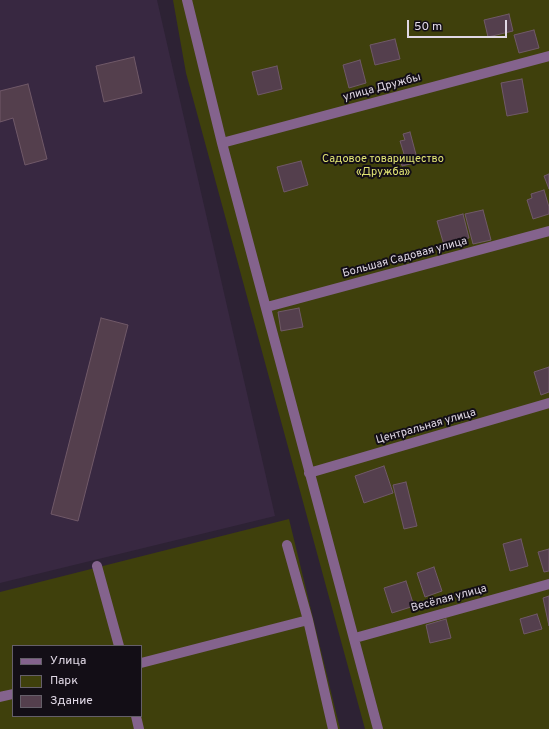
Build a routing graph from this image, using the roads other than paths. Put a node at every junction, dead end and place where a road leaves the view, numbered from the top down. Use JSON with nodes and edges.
{"nodes":[{"id":1,"x":187,"y":0,"type":"edge"},
{"id":2,"x":549,"y":56,"type":"edge"},
{"id":3,"x":222,"y":143,"type":"junction"},
{"id":4,"x":549,"y":231,"type":"edge"},
{"id":5,"x":267,"y":307,"type":"junction"},
{"id":6,"x":549,"y":403,"type":"edge"},
{"id":7,"x":309,"y":474,"type":"junction"},
{"id":8,"x":287,"y":545,"type":"dead end"},
{"id":9,"x":97,"y":566,"type":"dead end"},
{"id":10,"x":549,"y":584,"type":"edge"},
{"id":11,"x":308,"y":620,"type":"junction"},
{"id":12,"x":355,"y":638,"type":"junction"},
{"id":13,"x":119,"y":645,"type":"edge"},
{"id":14,"x":142,"y":663,"type":"edge"},
{"id":15,"x":12,"y":694,"type":"edge"},
{"id":16,"x":0,"y":697,"type":"edge"},
{"id":17,"x":136,"y":717,"type":"edge"},
{"id":18,"x":139,"y":729,"type":"edge"},
{"id":19,"x":333,"y":729,"type":"edge"},
{"id":20,"x":378,"y":729,"type":"edge"}],
"edges":[{"from":1,"to":3,"type":"street"},
{"from":2,"to":3,"type":"street","name":"улица Дружбы"},
{"from":3,"to":5,"type":"street"},
{"from":4,"to":5,"type":"street","name":"Большая Садовая улица"},
{"from":5,"to":7,"type":"street"},
{"from":6,"to":7,"type":"street","name":"Центральная улица"},
{"from":7,"to":12,"type":"street"},
{"from":8,"to":11,"type":"street"},
{"from":9,"to":13,"type":"street"},
{"from":10,"to":12,"type":"street","name":"Весёлая улица"},
{"from":11,"to":14,"type":"street"},
{"from":11,"to":19,"type":"street"},
{"from":12,"to":20,"type":"street"},
{"from":15,"to":16,"type":"street"},
{"from":17,"to":18,"type":"street"}]}
